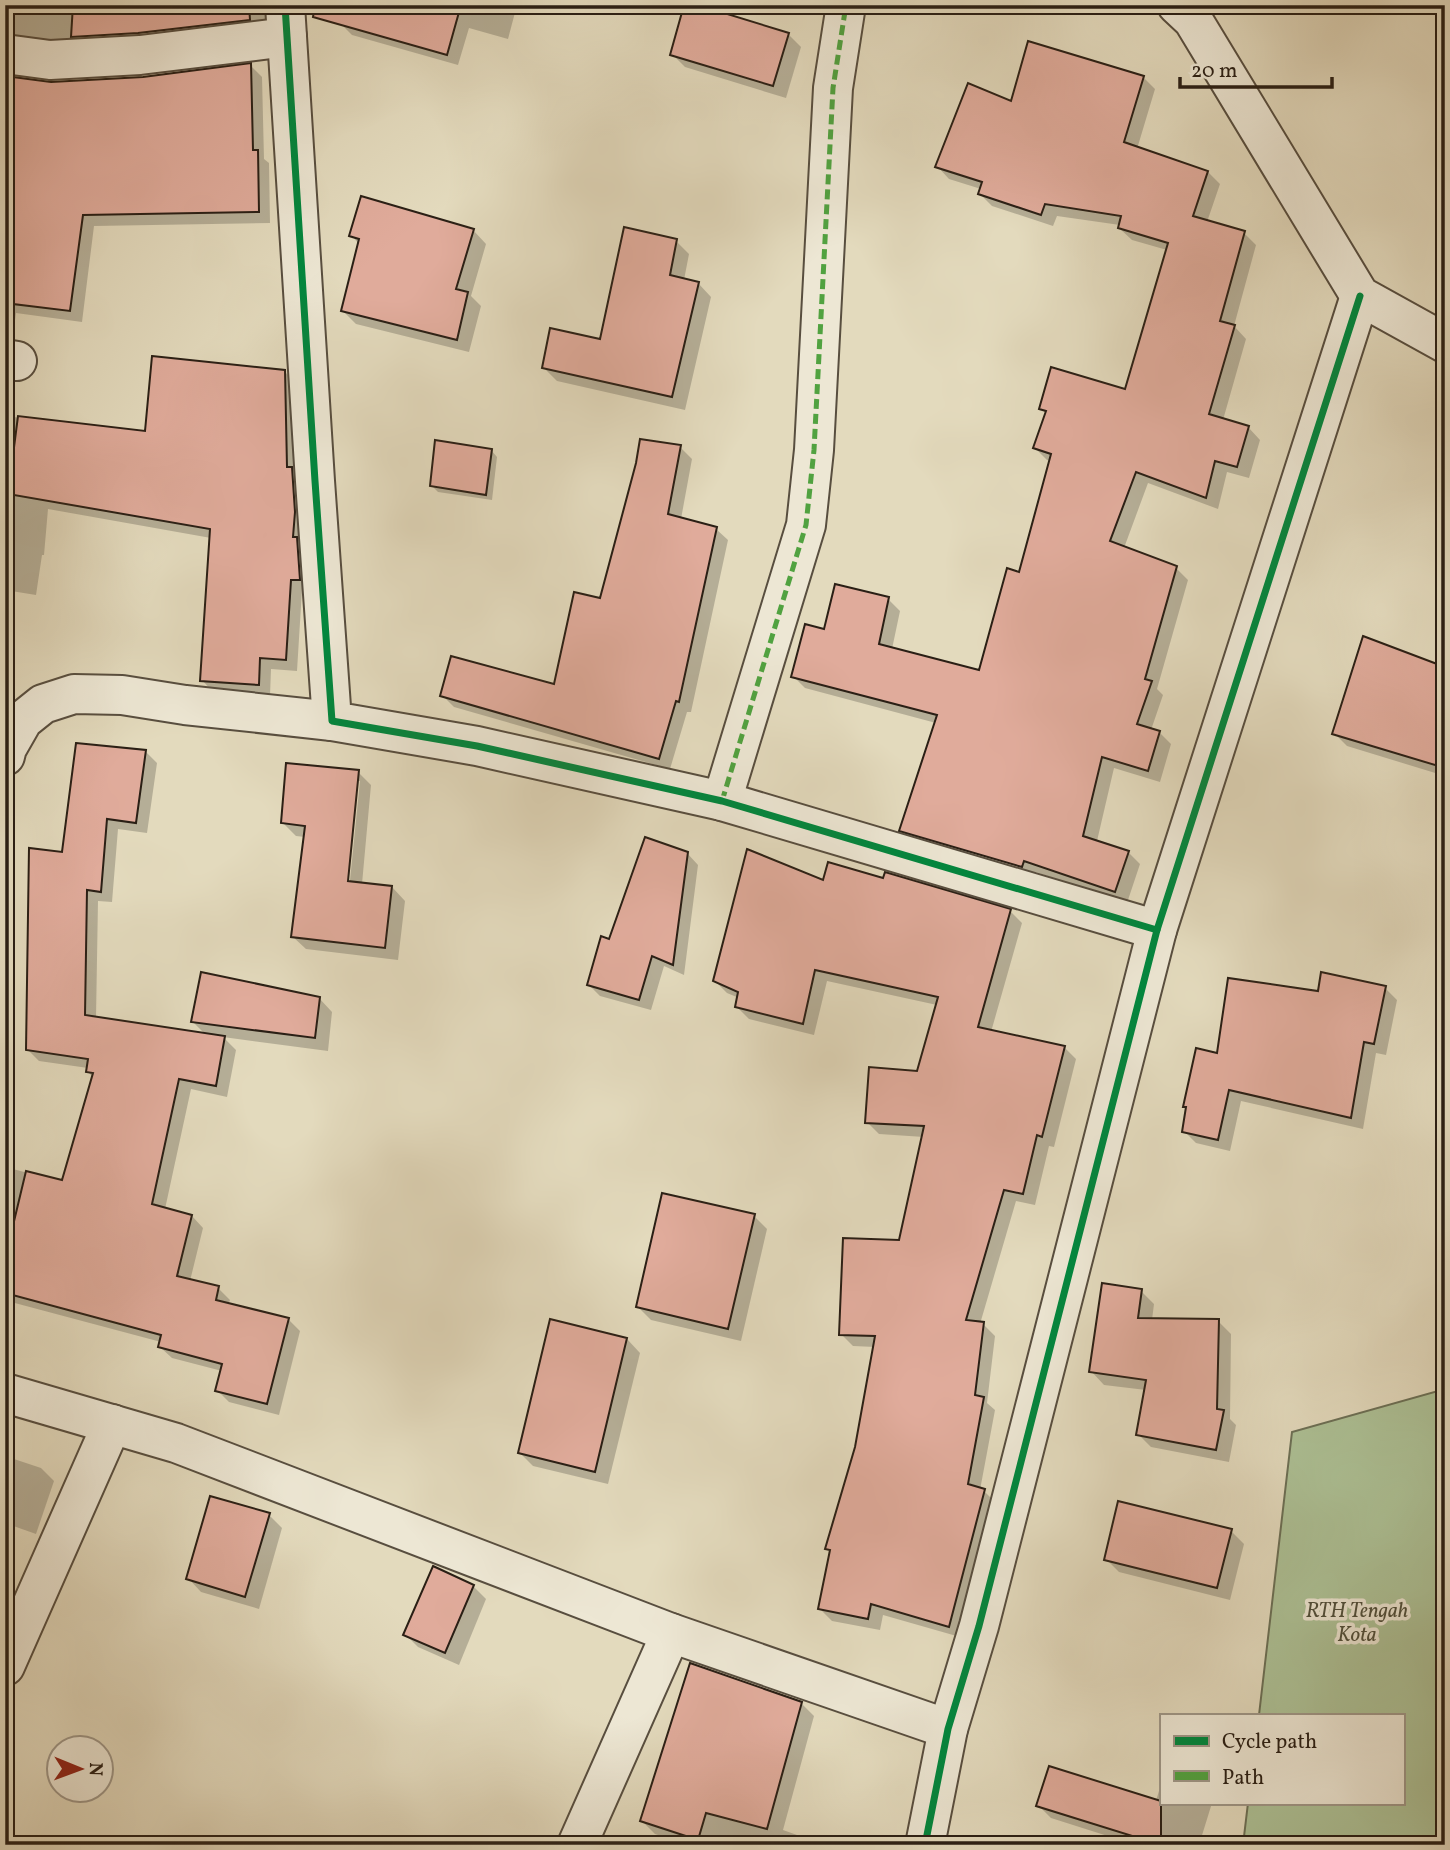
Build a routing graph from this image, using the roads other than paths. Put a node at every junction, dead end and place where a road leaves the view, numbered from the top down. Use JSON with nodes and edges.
{"nodes":[{"id":1,"x":846,"y":5,"type":"edge"},
{"id":2,"x":1177,"y":5,"type":"edge"},
{"id":3,"x":286,"y":21,"type":"edge"},
{"id":4,"x":5,"y":54,"type":"edge"},
{"id":5,"x":1360,"y":296,"type":"junction"},
{"id":6,"x":1445,"y":343,"type":"edge"},
{"id":7,"x":332,"y":720,"type":"junction"},
{"id":8,"x":5,"y":756,"type":"edge"},
{"id":9,"x":722,"y":801,"type":"junction"},
{"id":10,"x":1157,"y":930,"type":"junction"},
{"id":11,"x":5,"y":1393,"type":"edge"},
{"id":12,"x":112,"y":1424,"type":"junction"},
{"id":13,"x":671,"y":1633,"type":"junction"},
{"id":14,"x":5,"y":1666,"type":"edge"},
{"id":15,"x":948,"y":1729,"type":"junction"},
{"id":16,"x":578,"y":1845,"type":"edge"},
{"id":17,"x":925,"y":1845,"type":"edge"}],
"edges":[{"from":1,"to":9,"type":"street"},
{"from":2,"to":5,"type":"street"},
{"from":3,"to":4,"type":"street"},
{"from":3,"to":7,"type":"street"},
{"from":5,"to":6,"type":"street"},
{"from":5,"to":10,"type":"street"},
{"from":7,"to":8,"type":"street"},
{"from":7,"to":9,"type":"street"},
{"from":9,"to":10,"type":"street"},
{"from":10,"to":15,"type":"street"},
{"from":11,"to":12,"type":"street"},
{"from":12,"to":13,"type":"street"},
{"from":12,"to":14,"type":"street"},
{"from":13,"to":15,"type":"street"},
{"from":13,"to":16,"type":"street"},
{"from":15,"to":17,"type":"street"}]}
